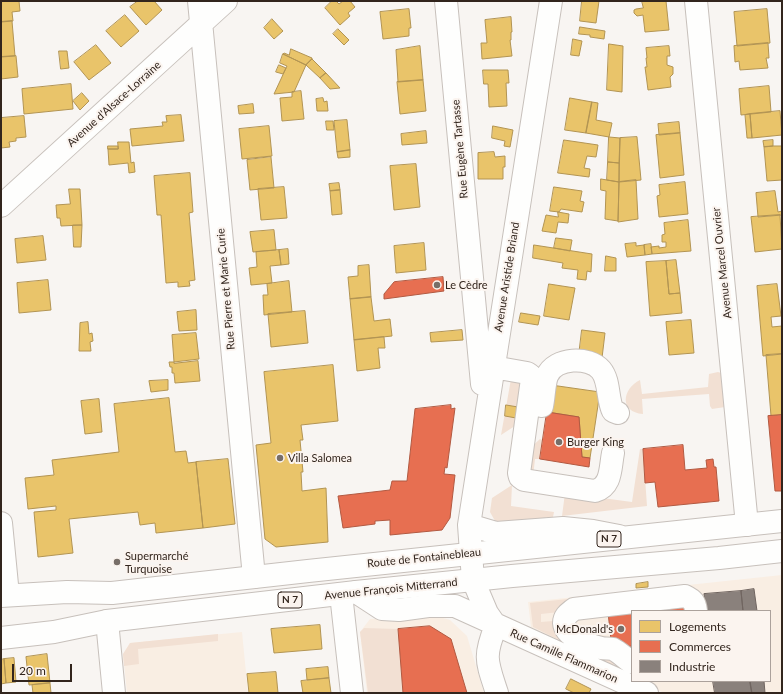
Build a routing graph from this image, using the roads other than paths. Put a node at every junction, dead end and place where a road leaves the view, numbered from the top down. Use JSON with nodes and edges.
{"nodes":[{"id":1,"x":199,"y":1,"type":"edge"},
{"id":2,"x":226,"y":1,"type":"edge"},
{"id":3,"x":446,"y":1,"type":"edge"},
{"id":4,"x":551,"y":1,"type":"edge"},
{"id":5,"x":696,"y":1,"type":"edge"},
{"id":6,"x":201,"y":24,"type":"junction"},
{"id":7,"x":1,"y":206,"type":"edge"},
{"id":8,"x":474,"y":296,"type":"junction"},
{"id":9,"x":503,"y":303,"type":"junction"},
{"id":10,"x":493,"y":367,"type":"junction"},
{"id":11,"x":618,"y":413,"type":"dead end"},
{"id":12,"x":486,"y":418,"type":"junction"},
{"id":13,"x":526,"y":425,"type":"junction"},
{"id":14,"x":613,"y":453,"type":"dead end"},
{"id":15,"x":782,"y":521,"type":"edge"},
{"id":16,"x":1,"y":523,"type":"edge"},
{"id":17,"x":469,"y":525,"type":"junction"},
{"id":18,"x":747,"y":525,"type":"junction"},
{"id":19,"x":496,"y":533,"type":"junction"},
{"id":20,"x":624,"y":537,"type":"junction"},
{"id":21,"x":782,"y":551,"type":"edge"},
{"id":22,"x":471,"y":553,"type":"junction"},
{"id":23,"x":254,"y":577,"type":"junction"},
{"id":24,"x":472,"y":580,"type":"junction"},
{"id":25,"x":348,"y":593,"type":"junction"},
{"id":26,"x":4,"y":596,"type":"edge"},
{"id":27,"x":455,"y":606,"type":"junction"},
{"id":28,"x":696,"y":610,"type":"edge"},
{"id":29,"x":108,"y":620,"type":"junction"},
{"id":30,"x":491,"y":620,"type":"junction"},
{"id":31,"x":1,"y":638,"type":"edge"},
{"id":32,"x":631,"y":662,"type":"dead end"},
{"id":33,"x":114,"y":693,"type":"edge"},
{"id":34,"x":352,"y":693,"type":"edge"},
{"id":35,"x":497,"y":693,"type":"edge"},
{"id":36,"x":647,"y":693,"type":"edge"}],
"edges":[{"from":1,"to":6,"type":"street","name":"Rue Pierre et Marie Curie"},
{"from":2,"to":6,"type":"street","name":"Avenue d'Alsace-Lorraine"},
{"from":3,"to":8,"type":"street","name":"Rue Eugène Tartasse"},
{"from":4,"to":9,"type":"street","name":"Avenue Aristide Briand"},
{"from":5,"to":18,"type":"street","name":"Avenue Marcel Ouvrier"},
{"from":6,"to":7,"type":"street","name":"Avenue d'Alsace-Lorraine"},
{"from":6,"to":23,"type":"street","name":"Rue Pierre et Marie Curie"},
{"from":8,"to":9,"type":"street"},
{"from":8,"to":12,"type":"street","name":"Rue Eugène Tartasse"},
{"from":9,"to":10,"type":"street","name":"Avenue Aristide Briand"},
{"from":10,"to":12,"type":"street","name":"Avenue Aristide Briand"},
{"from":10,"to":13,"type":"street"},
{"from":11,"to":13,"type":"street"},
{"from":12,"to":17,"type":"street","name":"Avenue Aristide Briand"},
{"from":13,"to":14,"type":"street"},
{"from":15,"to":18,"type":"street","name":"Route de Fontainebleau","number":"N 7"},
{"from":16,"to":26,"type":"street"},
{"from":17,"to":19,"type":"street"},
{"from":17,"to":22,"type":"street","name":"Avenue Aristide Briand"},
{"from":18,"to":20,"type":"street","name":"Route de Fontainebleau","number":"N 7"},
{"from":19,"to":20,"type":"street"},
{"from":19,"to":22,"type":"street"},
{"from":20,"to":22,"type":"street","name":"Route de Fontainebleau","number":"N 7"},
{"from":21,"to":24,"type":"street","name":"Avenue François Mitterrand","number":"N 7"},
{"from":22,"to":23,"type":"street","name":"Route de Fontainebleau","number":"N 7"},
{"from":22,"to":24,"type":"street","name":"Avenue Aristide Briand"},
{"from":23,"to":26,"type":"street","name":"Route de Fontainebleau","number":"N 7"},
{"from":24,"to":25,"type":"street","name":"Avenue François Mitterrand","number":"N 7"},
{"from":24,"to":27,"type":"street"},
{"from":24,"to":30,"type":"street"},
{"from":25,"to":27,"type":"street"},
{"from":25,"to":29,"type":"street","name":"Avenue François Mitterrand","number":"N 7"},
{"from":25,"to":34,"type":"street"},
{"from":27,"to":30,"type":"street","name":"Rue Camille Flammarion"},
{"from":28,"to":32,"type":"street"},
{"from":29,"to":31,"type":"street","name":"Avenue François Mitterrand","number":"N 7"},
{"from":29,"to":33,"type":"street"},
{"from":30,"to":35,"type":"street"},
{"from":30,"to":36,"type":"street","name":"Rue Camille Flammarion"}]}
